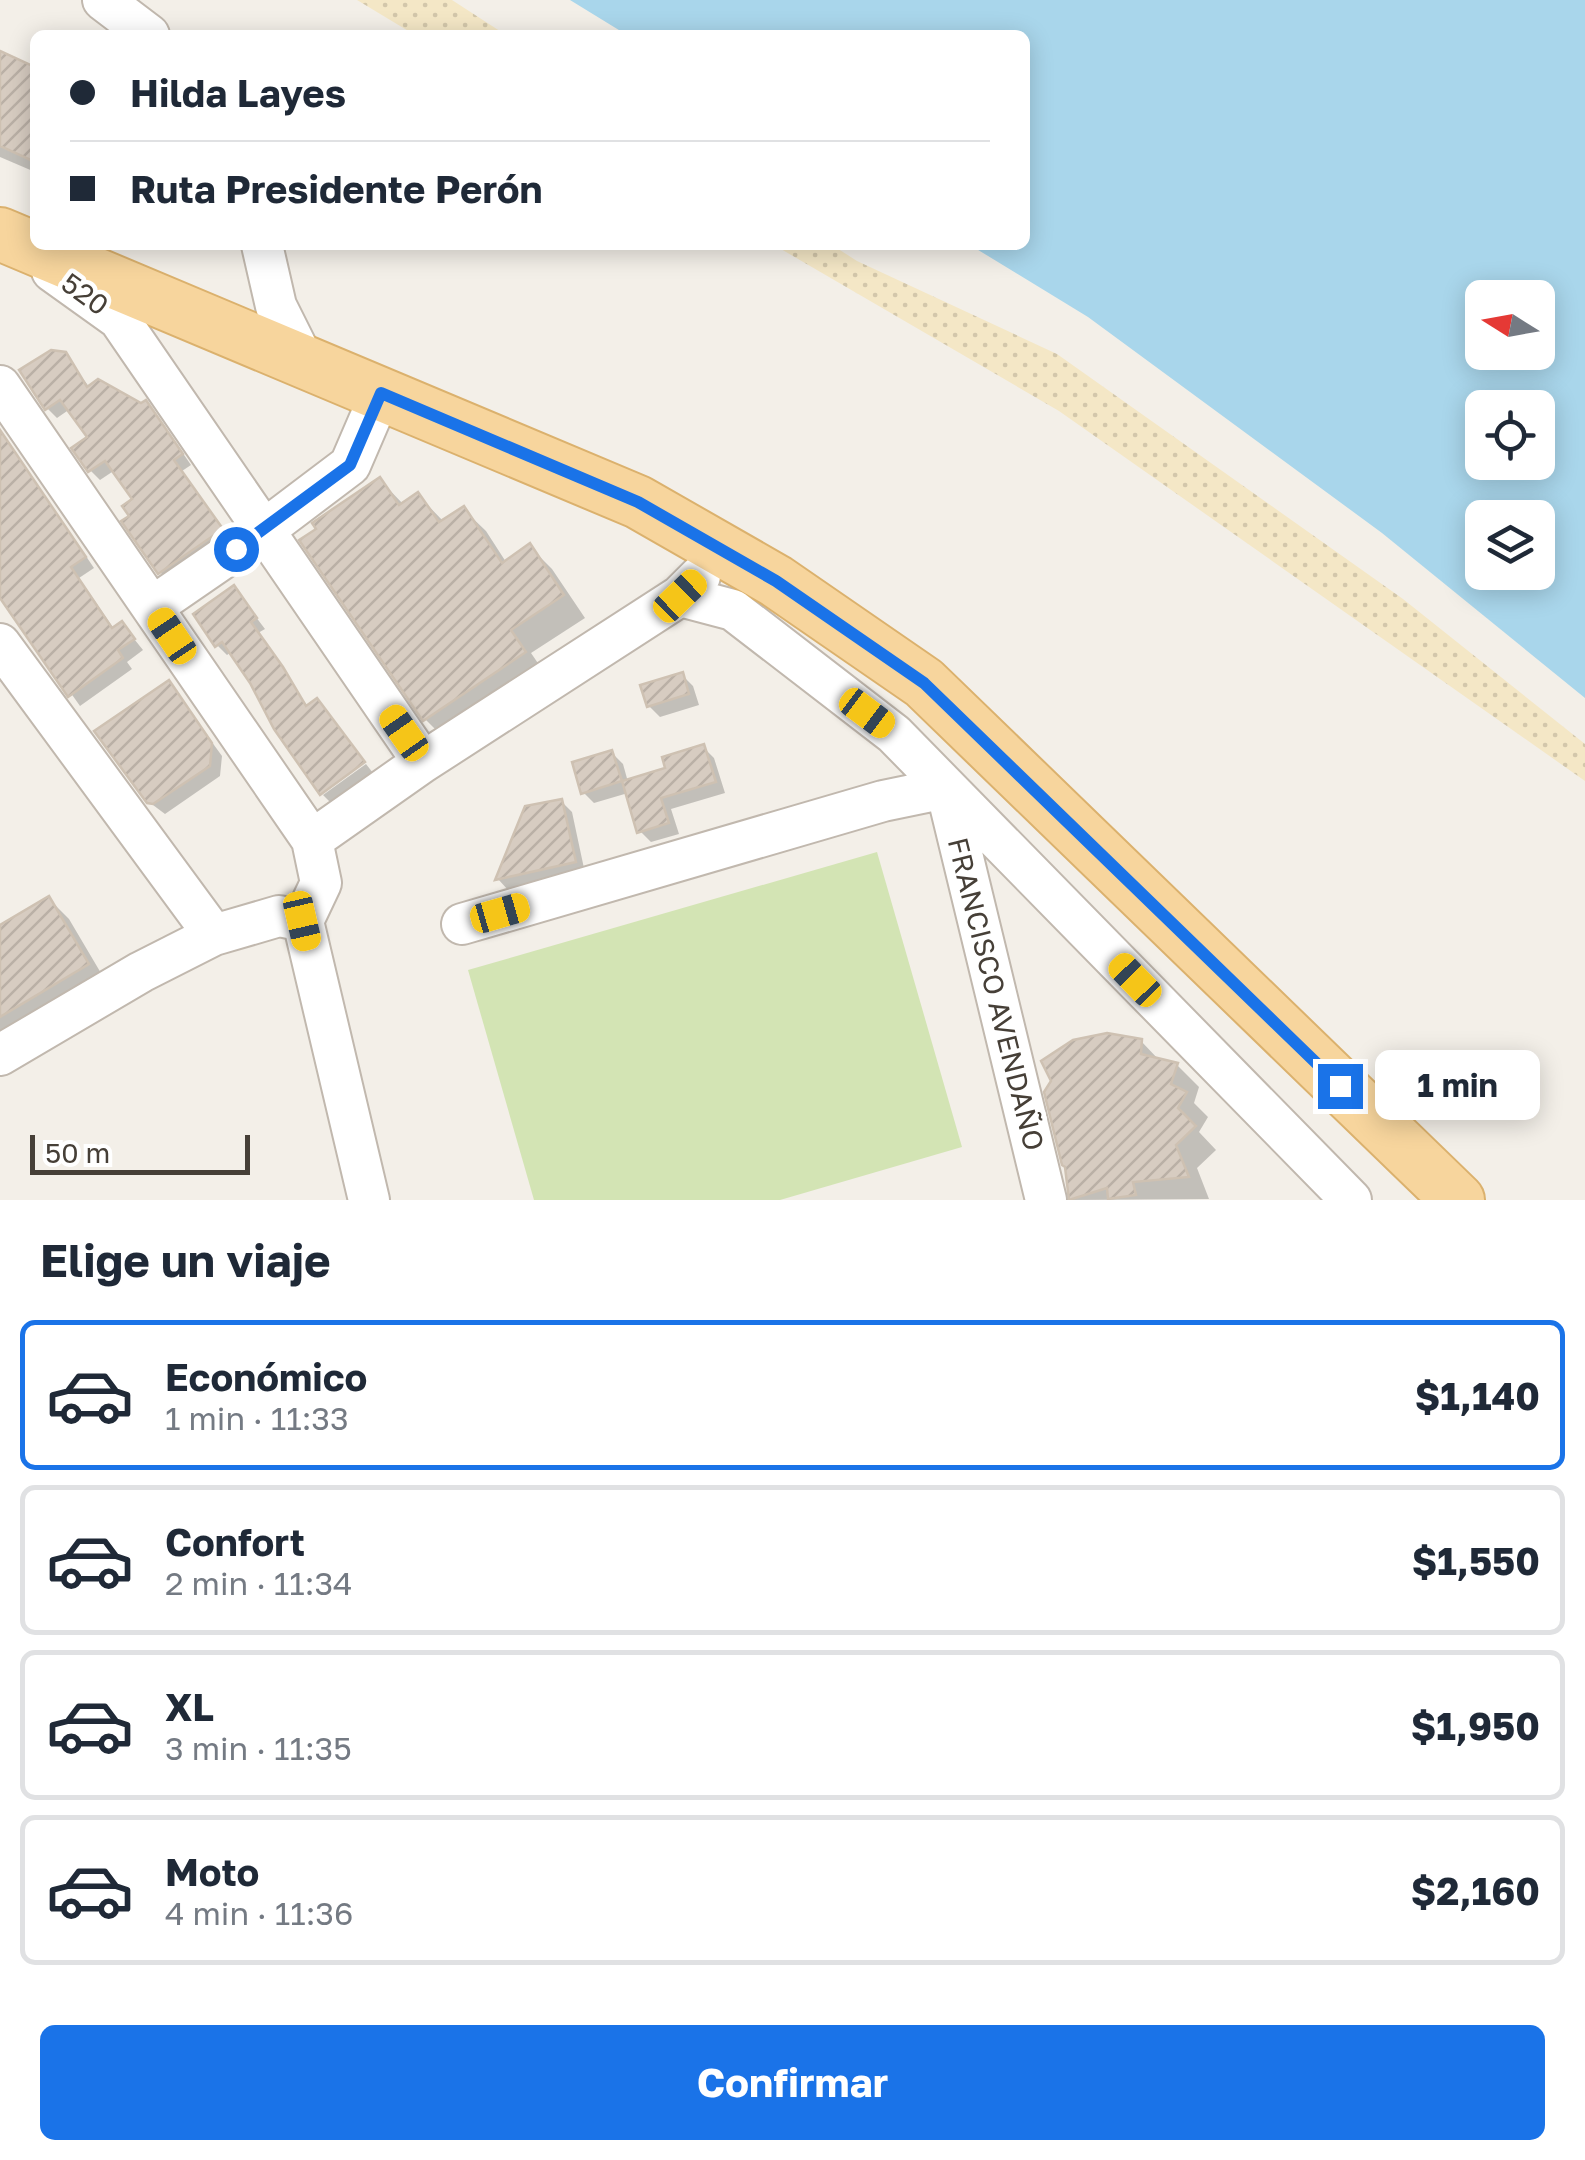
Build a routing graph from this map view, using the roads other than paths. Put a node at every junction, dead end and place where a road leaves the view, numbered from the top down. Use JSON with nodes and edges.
{"nodes":[{"id":1,"x":102,"y":0,"type":"edge"},
{"id":2,"x":142,"y":30,"type":"edge"},
{"id":3,"x":1,"y":235,"type":"edge"},
{"id":4,"x":30,"y":247,"type":"edge"},
{"id":5,"x":37,"y":250,"type":"edge"},
{"id":6,"x":263,"y":250,"type":"edge"},
{"id":7,"x":303,"y":360,"type":"junction"},
{"id":8,"x":0,"y":386,"type":"edge"},
{"id":9,"x":381,"y":393,"type":"junction"},
{"id":10,"x":264,"y":530,"type":"junction"},
{"id":11,"x":725,"y":552,"type":"junction"},
{"id":12,"x":680,"y":596,"type":"junction"},
{"id":13,"x":152,"y":607,"type":"junction"},
{"id":14,"x":0,"y":644,"type":"edge"},
{"id":15,"x":423,"y":762,"type":"junction"},
{"id":16,"x":946,"y":788,"type":"junction"},
{"id":17,"x":312,"y":840,"type":"junction"},
{"id":18,"x":302,"y":921,"type":"junction"},
{"id":19,"x":462,"y":924,"type":"dead end"},
{"id":20,"x":214,"y":935,"type":"junction"},
{"id":21,"x":0,"y":1056,"type":"edge"},
{"id":22,"x":1455,"y":1199,"type":"edge"},
{"id":23,"x":368,"y":1200,"type":"edge"},
{"id":24,"x":1046,"y":1200,"type":"edge"},
{"id":25,"x":1352,"y":1200,"type":"edge"}],
"edges":[{"from":1,"to":2,"type":"street"},
{"from":3,"to":4,"type":"main road"},
{"from":3,"to":10,"type":"street","name":"520"},
{"from":5,"to":7,"type":"main road"},
{"from":6,"to":7,"type":"street"},
{"from":7,"to":9,"type":"main road"},
{"from":8,"to":13,"type":"street"},
{"from":9,"to":10,"type":"street"},
{"from":9,"to":11,"type":"main road"},
{"from":10,"to":13,"type":"street"},
{"from":10,"to":15,"type":"street","name":"520"},
{"from":11,"to":12,"type":"street"},
{"from":11,"to":22,"type":"main road"},
{"from":12,"to":15,"type":"street"},
{"from":12,"to":16,"type":"street"},
{"from":13,"to":17,"type":"street"},
{"from":14,"to":20,"type":"street"},
{"from":15,"to":17,"type":"street"},
{"from":16,"to":19,"type":"street"},
{"from":16,"to":24,"type":"street","name":"FRANCISCO AVENDAÑO"},
{"from":16,"to":25,"type":"street"},
{"from":17,"to":18,"type":"street"},
{"from":18,"to":20,"type":"street"},
{"from":18,"to":23,"type":"street"},
{"from":20,"to":21,"type":"street"}]}
